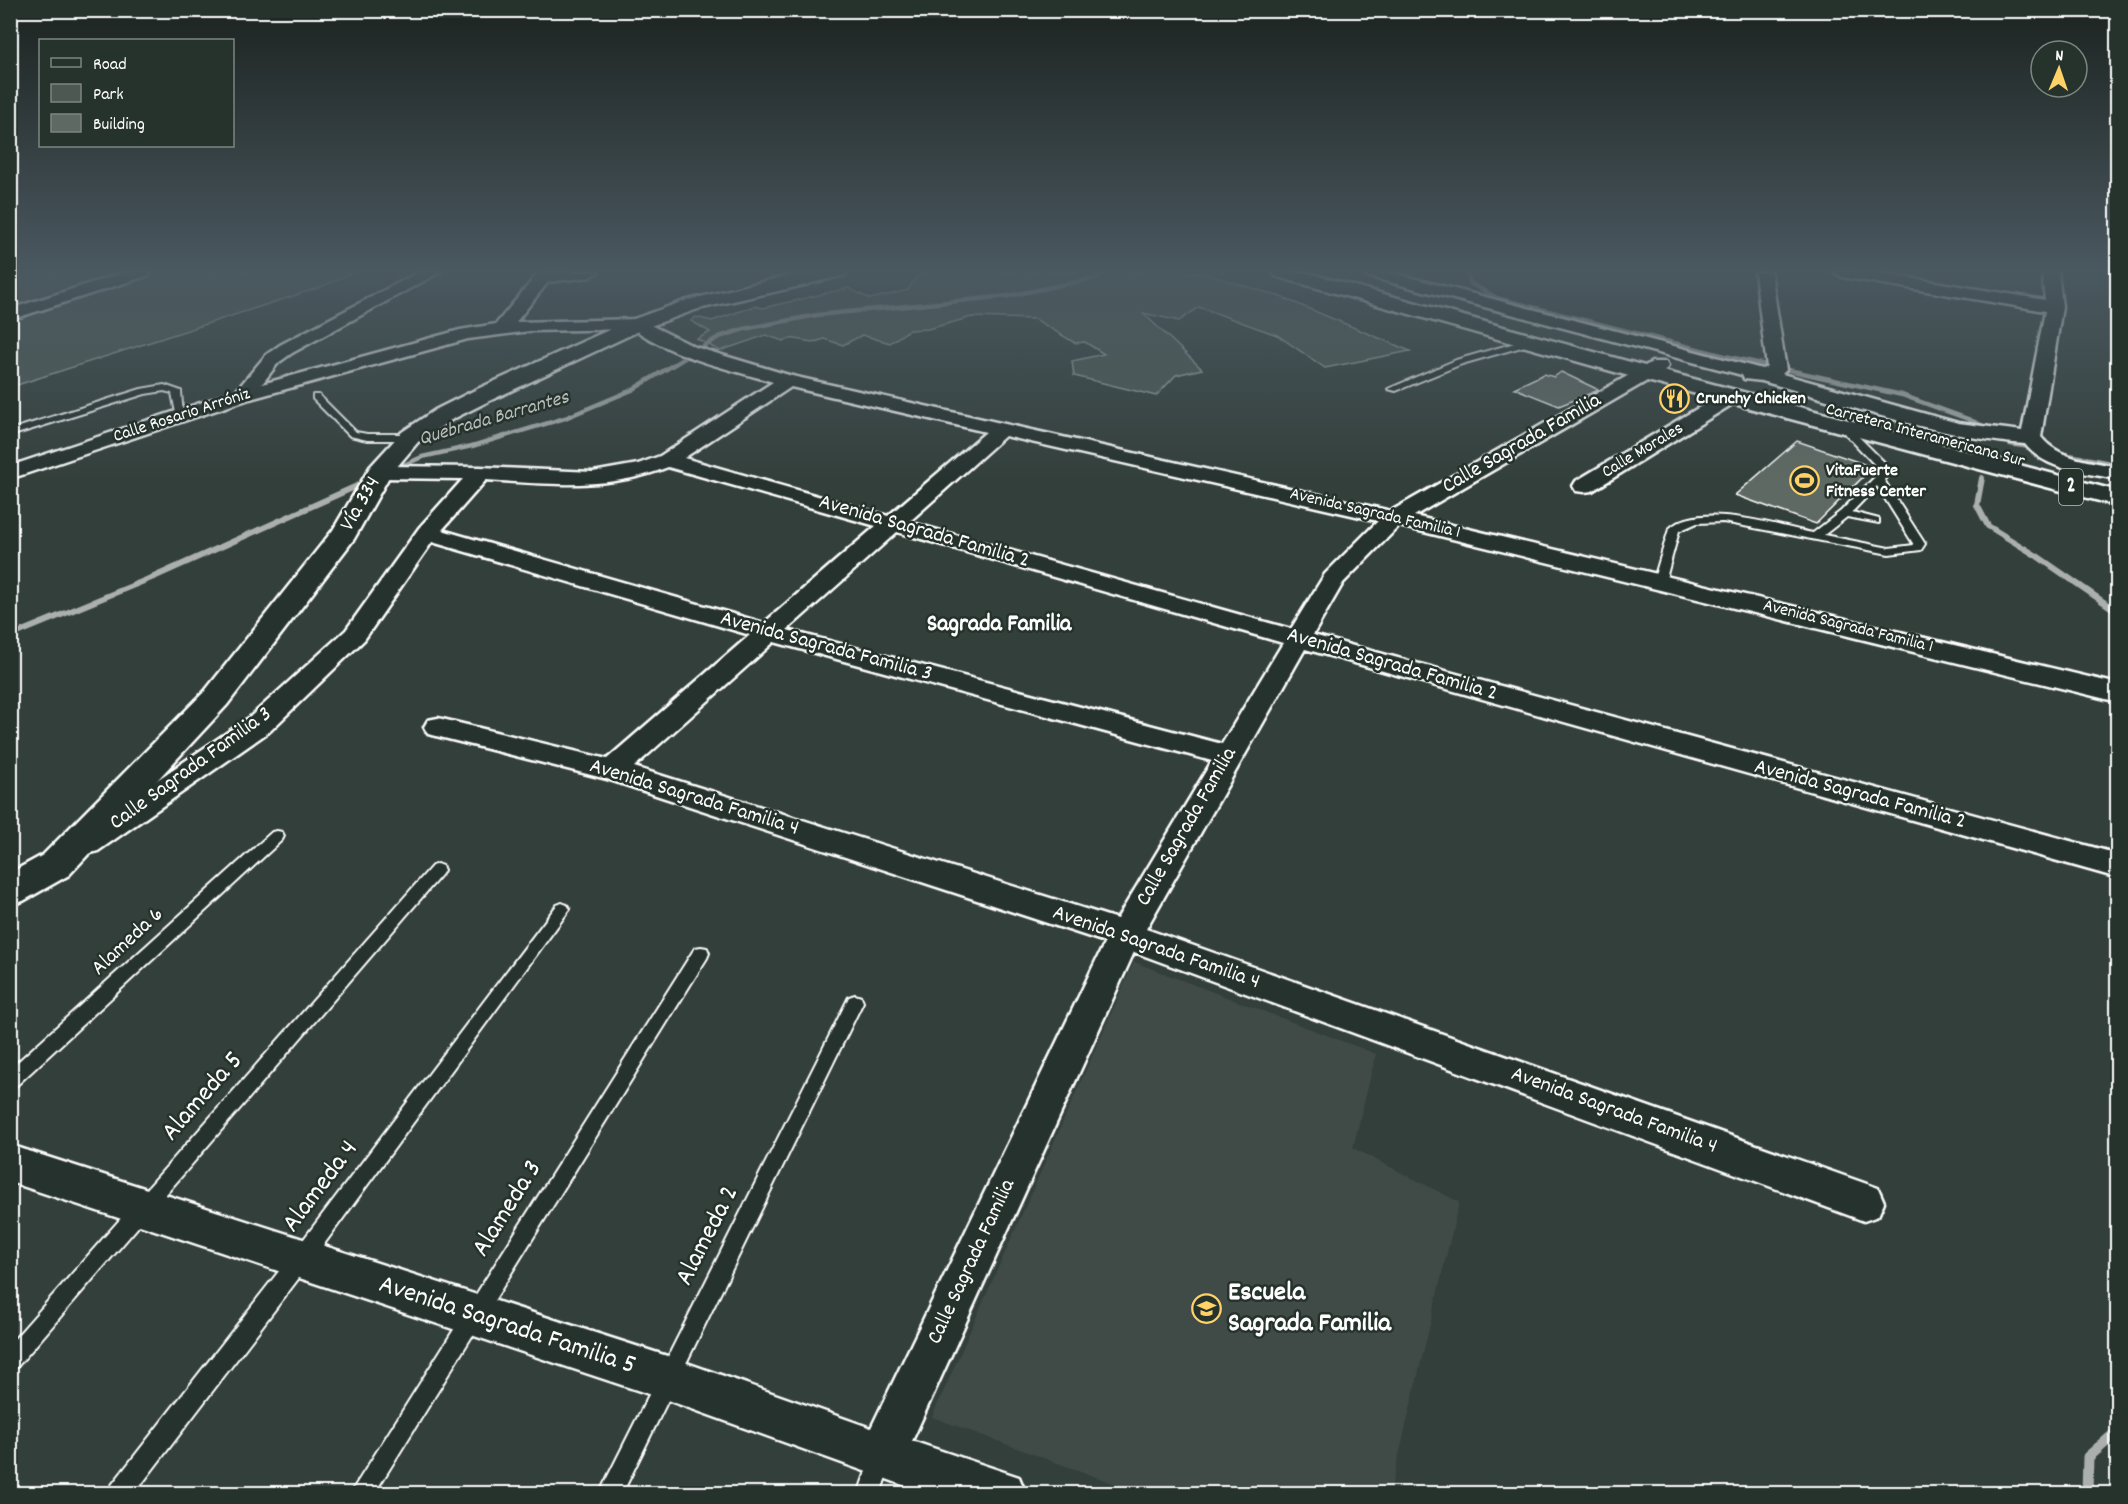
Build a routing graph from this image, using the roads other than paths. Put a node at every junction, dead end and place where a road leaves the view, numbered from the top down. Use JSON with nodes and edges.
{"nodes":[{"id":1,"x":299,"y":342,"type":"edge"},
{"id":2,"x":445,"y":342,"type":"edge"},
{"id":3,"x":598,"y":342,"type":"edge"},
{"id":4,"x":669,"y":342,"type":"edge"},
{"id":5,"x":1529,"y":342,"type":"joint"},
{"id":6,"x":1556,"y":342,"type":"edge"},
{"id":7,"x":1661,"y":342,"type":"edge"},
{"id":8,"x":1770,"y":342,"type":"edge"},
{"id":9,"x":2048,"y":342,"type":"edge"},
{"id":10,"x":1772,"y":369,"type":"junction"},
{"id":11,"x":1651,"y":370,"type":"junction"},
{"id":12,"x":1695,"y":375,"type":"junction"},
{"id":13,"x":788,"y":381,"type":"junction"},
{"id":14,"x":1393,"y":389,"type":"dead end"},
{"id":15,"x":243,"y":395,"type":"junction"},
{"id":16,"x":1732,"y":396,"type":"junction"},
{"id":17,"x":316,"y":398,"type":"dead end"},
{"id":18,"x":180,"y":416,"type":"junction"},
{"id":19,"x":1844,"y":427,"type":"junction"},
{"id":20,"x":1002,"y":428,"type":"junction"},
{"id":21,"x":10,"y":433,"type":"edge"},
{"id":22,"x":410,"y":437,"type":"junction"},
{"id":23,"x":2031,"y":438,"type":"junction"},
{"id":24,"x":1963,"y":452,"type":"junction"},
{"id":25,"x":667,"y":460,"type":"junction"},
{"id":26,"x":2027,"y":469,"type":"junction"},
{"id":27,"x":379,"y":472,"type":"junction"},
{"id":28,"x":10,"y":473,"type":"edge"},
{"id":29,"x":480,"y":473,"type":"junction"},
{"id":30,"x":2118,"y":473,"type":"edge"},
{"id":31,"x":1879,"y":481,"type":"junction"},
{"id":32,"x":1584,"y":486,"type":"dead end"},
{"id":33,"x":2118,"y":486,"type":"edge"},
{"id":34,"x":2118,"y":499,"type":"edge"},
{"id":35,"x":1845,"y":513,"type":"junction"},
{"id":36,"x":1394,"y":518,"type":"junction"},
{"id":37,"x":1875,"y":521,"type":"dead end"},
{"id":38,"x":894,"y":523,"type":"junction"},
{"id":39,"x":427,"y":533,"type":"junction"},
{"id":40,"x":1815,"y":537,"type":"junction"},
{"id":41,"x":1659,"y":582,"type":"junction"},
{"id":42,"x":769,"y":633,"type":"junction"},
{"id":43,"x":1297,"y":639,"type":"junction"},
{"id":44,"x":2118,"y":693,"type":"edge"},
{"id":45,"x":438,"y":727,"type":"dead end"},
{"id":46,"x":1228,"y":755,"type":"junction"},
{"id":47,"x":612,"y":770,"type":"junction"},
{"id":48,"x":277,"y":836,"type":"dead end"},
{"id":49,"x":56,"y":865,"type":"junction"},
{"id":50,"x":2118,"y":866,"type":"edge"},
{"id":51,"x":437,"y":870,"type":"dead end"},
{"id":52,"x":10,"y":891,"type":"edge"},
{"id":53,"x":562,"y":909,"type":"dead end"},
{"id":54,"x":1125,"y":935,"type":"junction"},
{"id":55,"x":701,"y":953,"type":"dead end"},
{"id":56,"x":855,"y":1002,"type":"dead end"},
{"id":57,"x":10,"y":1081,"type":"edge"},
{"id":58,"x":10,"y":1163,"type":"edge"},
{"id":59,"x":1864,"y":1202,"type":"dead end"},
{"id":60,"x":144,"y":1205,"type":"junction"},
{"id":61,"x":301,"y":1259,"type":"junction"},
{"id":62,"x":474,"y":1315,"type":"junction"},
{"id":63,"x":10,"y":1360,"type":"edge"},
{"id":64,"x":667,"y":1378,"type":"junction"},
{"id":65,"x":876,"y":1474,"type":"edge"},
{"id":66,"x":119,"y":1494,"type":"edge"},
{"id":67,"x":361,"y":1494,"type":"edge"},
{"id":68,"x":610,"y":1494,"type":"edge"},
{"id":69,"x":1002,"y":1494,"type":"edge"}],
"edges":[{"from":1,"to":15,"type":"street"},
{"from":2,"to":15,"type":"street","name":"Calle Rosario Arróniz"},
{"from":3,"to":22,"type":"main road","name":"Vía 334"},
{"from":4,"to":13,"type":"street","name":"Avenida Sagrada Familia 1"},
{"from":5,"to":11,"type":"main road","name":"Carretera Interamericana Sur","number":"2"},
{"from":5,"to":14,"type":"lane"},
{"from":6,"to":11,"type":"main road","name":"Carretera Interamericana Sur","number":"2"},
{"from":7,"to":10,"type":"street"},
{"from":8,"to":10,"type":"street"},
{"from":9,"to":23,"type":"street"},
{"from":10,"to":12,"type":"street"},
{"from":10,"to":23,"type":"street"},
{"from":11,"to":12,"type":"main road","name":"Carretera Interamericana Sur","number":"2"},
{"from":11,"to":16,"type":"main road","name":"Carretera Interamericana Sur","number":"2"},
{"from":11,"to":36,"type":"street","name":"Calle Sagrada Familia"},
{"from":12,"to":24,"type":"main road","name":"Carretera Interamericana Sur","number":"2"},
{"from":13,"to":20,"type":"street","name":"Avenida Sagrada Familia 1"},
{"from":13,"to":25,"type":"street"},
{"from":15,"to":18,"type":"street","name":"Calle Rosario Arróniz"},
{"from":16,"to":19,"type":"main road","name":"Carretera Interamericana Sur","number":"2"},
{"from":16,"to":32,"type":"street","name":"Calle Morales"},
{"from":17,"to":22,"type":"lane"},
{"from":18,"to":21,"type":"lane"},
{"from":18,"to":28,"type":"street","name":"Calle Rosario Arróniz"},
{"from":19,"to":24,"type":"main road","name":"Carretera Interamericana Sur","number":"2"},
{"from":19,"to":31,"type":"lane"},
{"from":20,"to":36,"type":"street","name":"Avenida Sagrada Familia 1"},
{"from":20,"to":38,"type":"street"},
{"from":22,"to":27,"type":"main road","name":"Vía 334"},
{"from":23,"to":30,"type":"street"},
{"from":24,"to":26,"type":"main road","name":"Carretera Interamericana Sur","number":"2"},
{"from":25,"to":29,"type":"street"},
{"from":25,"to":38,"type":"street","name":"Avenida Sagrada Familia 2"},
{"from":26,"to":33,"type":"main road","name":"Carretera Interamericana Sur","number":"2"},
{"from":26,"to":34,"type":"main road","name":"Carretera Interamericana Sur","number":"2"},
{"from":27,"to":29,"type":"street"},
{"from":27,"to":49,"type":"main road","name":"Vía 334"},
{"from":29,"to":39,"type":"street","name":"Calle Sagrada Familia 3"},
{"from":31,"to":35,"type":"lane"},
{"from":31,"to":40,"type":"lane"},
{"from":35,"to":37,"type":"lane"},
{"from":35,"to":40,"type":"lane"},
{"from":36,"to":41,"type":"street","name":"Avenida Sagrada Familia 1"},
{"from":36,"to":43,"type":"street","name":"Calle Sagrada Familia"},
{"from":38,"to":42,"type":"street"},
{"from":38,"to":43,"type":"street","name":"Avenida Sagrada Familia 2"},
{"from":39,"to":42,"type":"street","name":"Avenida Sagrada Familia 3"},
{"from":39,"to":49,"type":"street","name":"Calle Sagrada Familia 3"},
{"from":40,"to":41,"type":"lane"},
{"from":41,"to":44,"type":"street","name":"Avenida Sagrada Familia 1"},
{"from":42,"to":46,"type":"street","name":"Avenida Sagrada Familia 3"},
{"from":42,"to":47,"type":"street"},
{"from":43,"to":46,"type":"street","name":"Calle Sagrada Familia"},
{"from":43,"to":50,"type":"street","name":"Avenida Sagrada Familia 2"},
{"from":45,"to":47,"type":"street","name":"Avenida Sagrada Familia 4"},
{"from":46,"to":54,"type":"street","name":"Calle Sagrada Familia"},
{"from":47,"to":54,"type":"street","name":"Avenida Sagrada Familia 4"},
{"from":48,"to":57,"type":"lane","name":"Alameda 6"},
{"from":49,"to":52,"type":"main road","name":"Vía 334"},
{"from":51,"to":60,"type":"lane","name":"Alameda 5"},
{"from":53,"to":61,"type":"lane","name":"Alameda 4"},
{"from":54,"to":59,"type":"street","name":"Avenida Sagrada Familia 4"},
{"from":54,"to":65,"type":"street","name":"Calle Sagrada Familia"},
{"from":55,"to":62,"type":"lane","name":"Alameda 3"},
{"from":56,"to":64,"type":"lane","name":"Alameda 2"},
{"from":58,"to":60,"type":"street","name":"Avenida Sagrada Familia 5"},
{"from":60,"to":61,"type":"street","name":"Avenida Sagrada Familia 5"},
{"from":60,"to":63,"type":"lane","name":"Alameda 5"},
{"from":61,"to":62,"type":"street","name":"Avenida Sagrada Familia 5"},
{"from":61,"to":66,"type":"lane","name":"Alameda 4"},
{"from":62,"to":64,"type":"street","name":"Avenida Sagrada Familia 5"},
{"from":62,"to":67,"type":"lane","name":"Alameda 3"},
{"from":64,"to":65,"type":"street","name":"Avenida Sagrada Familia 5"},
{"from":64,"to":68,"type":"lane","name":"Alameda 2"},
{"from":65,"to":69,"type":"street","name":"Avenida Sagrada Familia 5"}]}
